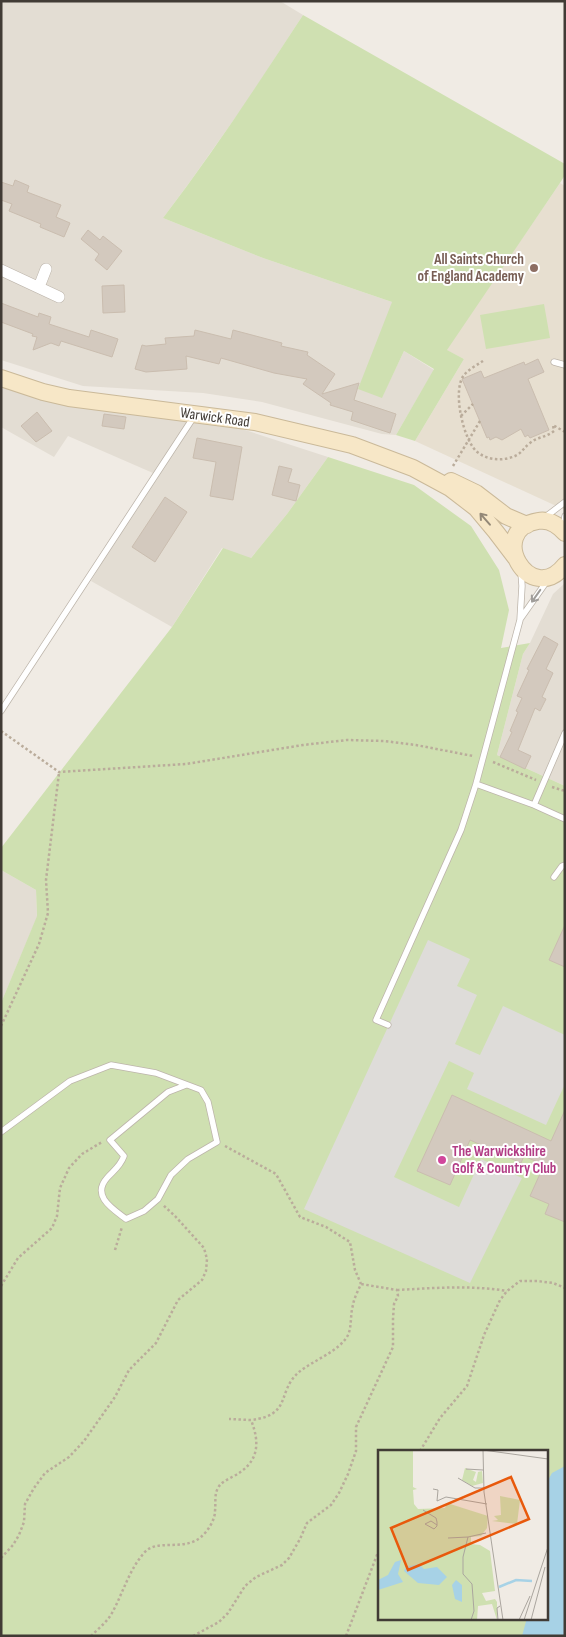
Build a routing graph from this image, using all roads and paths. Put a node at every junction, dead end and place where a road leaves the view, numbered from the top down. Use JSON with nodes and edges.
{"nodes":[{"id":1,"x":46,"y":269,"type":"dead end"},
{"id":2,"x":1,"y":270,"type":"edge"},
{"id":3,"x":39,"y":287,"type":"junction"},
{"id":4,"x":59,"y":296,"type":"dead end"},
{"id":5,"x":483,"y":361,"type":"dead end"},
{"id":6,"x":554,"y":362,"type":"dead end"},
{"id":7,"x":565,"y":365,"type":"edge"},
{"id":8,"x":1,"y":378,"type":"edge"},
{"id":9,"x":473,"y":404,"type":"dead end"},
{"id":10,"x":196,"y":414,"type":"junction"},
{"id":11,"x":461,"y":416,"type":"junction"},
{"id":12,"x":480,"y":421,"type":"dead end"},
{"id":13,"x":565,"y":432,"type":"edge"},
{"id":14,"x":468,"y":439,"type":"junction"},
{"id":15,"x":425,"y":474,"type":"junction"},
{"id":16,"x":446,"y":479,"type":"junction"},
{"id":17,"x":565,"y":502,"type":"edge"},
{"id":18,"x":533,"y":523,"type":"junction"},
{"id":19,"x":564,"y":526,"type":"edge"},
{"id":20,"x":517,"y":562,"type":"junction"},
{"id":21,"x":562,"y":568,"type":"edge"},
{"id":22,"x":520,"y":620,"type":"junction"},
{"id":23,"x":1,"y":711,"type":"edge"},
{"id":24,"x":1,"y":731,"type":"edge"},
{"id":25,"x":565,"y":733,"type":"edge"},
{"id":26,"x":482,"y":758,"type":"junction"},
{"id":27,"x":59,"y":772,"type":"junction"},
{"id":28,"x":543,"y":783,"type":"junction"},
{"id":29,"x":476,"y":784,"type":"junction"},
{"id":30,"x":565,"y":792,"type":"edge"},
{"id":31,"x":534,"y":805,"type":"junction"},
{"id":32,"x":565,"y":819,"type":"edge"},
{"id":33,"x":565,"y":865,"type":"edge"},
{"id":34,"x":554,"y":877,"type":"dead end"},
{"id":35,"x":388,"y":1025,"type":"dead end"},
{"id":36,"x":1,"y":1026,"type":"edge"},
{"id":37,"x":186,"y":1085,"type":"junction"},
{"id":38,"x":1,"y":1132,"type":"edge"},
{"id":39,"x":110,"y":1140,"type":"junction"},
{"id":40,"x":217,"y":1142,"type":"junction"},
{"id":41,"x":158,"y":1199,"type":"junction"},
{"id":42,"x":126,"y":1219,"type":"junction"},
{"id":43,"x":115,"y":1250,"type":"dead end"},
{"id":44,"x":361,"y":1284,"type":"junction"},
{"id":45,"x":1,"y":1286,"type":"edge"},
{"id":46,"x":565,"y":1288,"type":"edge"},
{"id":47,"x":397,"y":1290,"type":"junction"},
{"id":48,"x":507,"y":1291,"type":"junction"},
{"id":49,"x":228,"y":1419,"type":"dead end"},
{"id":50,"x":251,"y":1420,"type":"junction"},
{"id":51,"x":421,"y":1450,"type":"edge"},
{"id":52,"x":378,"y":1552,"type":"edge"},
{"id":53,"x":1,"y":1558,"type":"edge"},
{"id":54,"x":91,"y":1636,"type":"edge"},
{"id":55,"x":193,"y":1636,"type":"edge"},
{"id":56,"x":346,"y":1636,"type":"edge"}],
"edges":[{"from":1,"to":3,"type":"street"},
{"from":2,"to":3,"type":"street"},
{"from":3,"to":4,"type":"street"},
{"from":5,"to":11,"type":"path"},
{"from":6,"to":7,"type":"lane"},
{"from":8,"to":10,"type":"street","name":"Warwick Road"},
{"from":9,"to":11,"type":"path"},
{"from":10,"to":15,"type":"street","name":"Warwick Road"},
{"from":10,"to":23,"type":"lane"},
{"from":11,"to":14,"type":"path"},
{"from":12,"to":14,"type":"path"},
{"from":13,"to":14,"type":"path"},
{"from":14,"to":16,"type":"path"},
{"from":15,"to":16,"type":"street","name":"Warwick Road"},
{"from":20,"to":15,"type":"street","name":"Warwick Road","one_way":true},
{"from":16,"to":18,"type":"street","name":"Warwick Road"},
{"from":17,"to":18,"type":"lane"},
{"from":18,"to":19,"type":"street","name":"Warwick Road"},
{"from":18,"to":20,"type":"street"},
{"from":20,"to":21,"type":"street"},
{"from":20,"to":22,"type":"lane"},
{"from":21,"to":22,"type":"lane","one_way":true},
{"from":22,"to":26,"type":"lane"},
{"from":24,"to":27,"type":"path"},
{"from":25,"to":28,"type":"lane"},
{"from":26,"to":27,"type":"path"},
{"from":26,"to":28,"type":"path"},
{"from":26,"to":29,"type":"lane"},
{"from":27,"to":36,"type":"path"},
{"from":28,"to":30,"type":"path"},
{"from":28,"to":31,"type":"lane"},
{"from":29,"to":31,"type":"lane"},
{"from":29,"to":35,"type":"lane"},
{"from":31,"to":32,"type":"lane"},
{"from":33,"to":34,"type":"lane"},
{"from":37,"to":38,"type":"lane"},
{"from":37,"to":39,"type":"lane"},
{"from":37,"to":40,"type":"lane"},
{"from":39,"to":42,"type":"lane"},
{"from":39,"to":45,"type":"path"},
{"from":40,"to":41,"type":"lane"},
{"from":40,"to":44,"type":"path"},
{"from":41,"to":42,"type":"lane"},
{"from":41,"to":53,"type":"path"},
{"from":42,"to":43,"type":"path"},
{"from":44,"to":47,"type":"path"},
{"from":44,"to":50,"type":"path"},
{"from":46,"to":48,"type":"path"},
{"from":47,"to":48,"type":"path"},
{"from":47,"to":55,"type":"path"},
{"from":48,"to":51,"type":"path"},
{"from":49,"to":50,"type":"path"},
{"from":50,"to":54,"type":"path"},
{"from":52,"to":56,"type":"path"}]}
